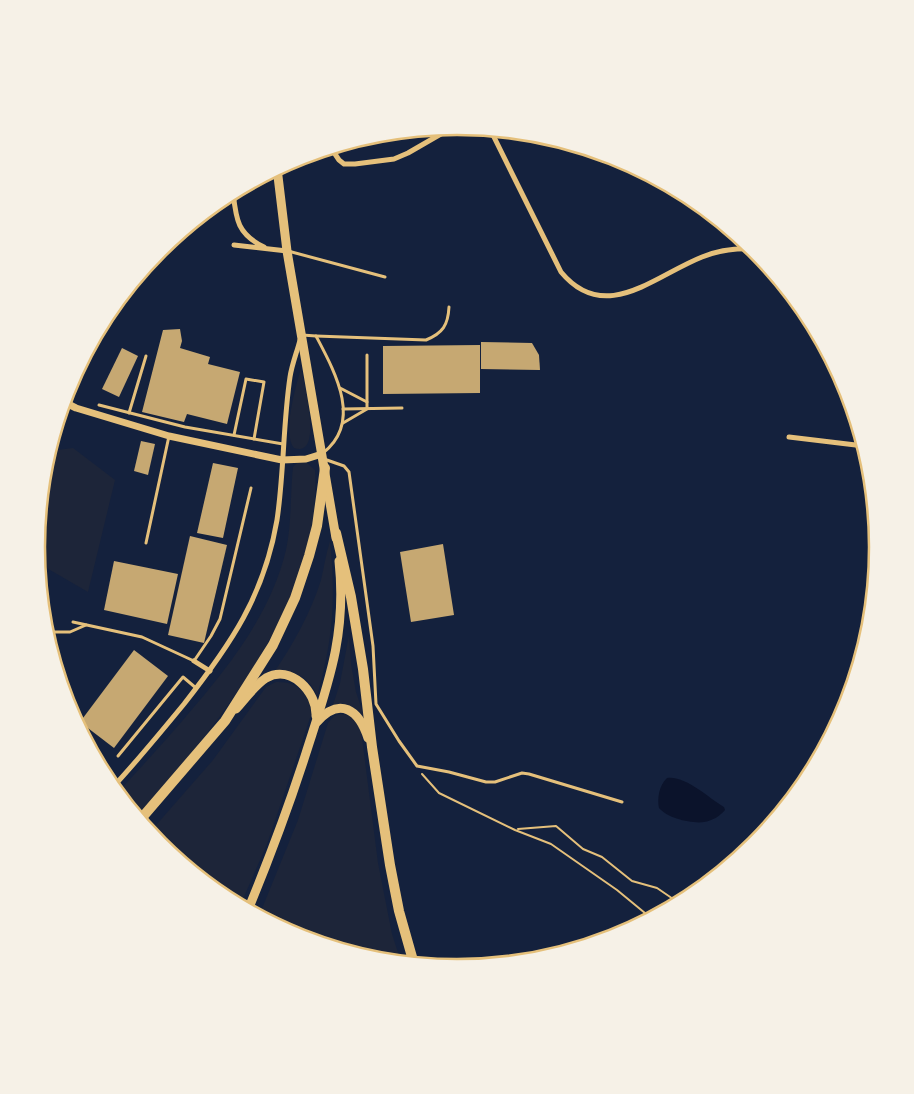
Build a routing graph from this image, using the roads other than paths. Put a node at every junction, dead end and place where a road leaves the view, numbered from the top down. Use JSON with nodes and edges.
{"nodes":[{"id":1,"x":438,"y":136,"type":"edge"},
{"id":2,"x":494,"y":137,"type":"edge"},
{"id":3,"x":334,"y":154,"type":"edge"},
{"id":4,"x":278,"y":176,"type":"edge"},
{"id":5,"x":234,"y":200,"type":"edge"},
{"id":6,"x":234,"y":245,"type":"dead end"},
{"id":7,"x":264,"y":247,"type":"junction"},
{"id":8,"x":741,"y":249,"type":"edge"},
{"id":9,"x":287,"y":251,"type":"junction"},
{"id":10,"x":385,"y":277,"type":"dead end"},
{"id":11,"x":449,"y":307,"type":"dead end"},
{"id":12,"x":302,"y":335,"type":"junction"},
{"id":13,"x":316,"y":336,"type":"junction"},
{"id":14,"x":367,"y":355,"type":"dead end"},
{"id":15,"x":146,"y":356,"type":"dead end"},
{"id":16,"x":339,"y":388,"type":"junction"},
{"id":17,"x":367,"y":402,"type":"junction"},
{"id":18,"x":70,"y":405,"type":"edge"},
{"id":19,"x":99,"y":405,"type":"dead end"},
{"id":20,"x":402,"y":408,"type":"dead end"},
{"id":21,"x":343,"y":409,"type":"junction"},
{"id":22,"x":367,"y":409,"type":"junction"},
{"id":23,"x":129,"y":413,"type":"junction"},
{"id":24,"x":343,"y":423,"type":"junction"},
{"id":25,"x":234,"y":435,"type":"junction"},
{"id":26,"x":169,"y":436,"type":"junction"},
{"id":27,"x":789,"y":437,"type":"dead end"},
{"id":28,"x":254,"y":439,"type":"junction"},
{"id":29,"x":284,"y":444,"type":"junction"},
{"id":30,"x":856,"y":445,"type":"edge"},
{"id":31,"x":282,"y":460,"type":"junction"},
{"id":32,"x":324,"y":460,"type":"junction"},
{"id":33,"x":251,"y":488,"type":"dead end"},
{"id":34,"x":336,"y":533,"type":"junction"},
{"id":35,"x":146,"y":543,"type":"dead end"},
{"id":36,"x":73,"y":622,"type":"dead end"},
{"id":37,"x":86,"y":625,"type":"junction"},
{"id":38,"x":54,"y":632,"type":"edge"},
{"id":39,"x":194,"y":661,"type":"junction"},
{"id":40,"x":210,"y":671,"type":"junction"},
{"id":41,"x":196,"y":688,"type":"junction"},
{"id":42,"x":372,"y":705,"type":"junction"},
{"id":43,"x":225,"y":721,"type":"junction"},
{"id":44,"x":316,"y":724,"type":"junction"},
{"id":45,"x":372,"y":747,"type":"junction"},
{"id":46,"x":118,"y":756,"type":"dead end"},
{"id":47,"x":118,"y":781,"type":"edge"},
{"id":48,"x":622,"y":802,"type":"dead end"},
{"id":49,"x":144,"y":815,"type":"edge"},
{"id":50,"x":251,"y":904,"type":"edge"},
{"id":51,"x":412,"y":956,"type":"edge"}],
"edges":[{"from":1,"to":3,"type":"street"},
{"from":2,"to":8,"type":"street"},
{"from":4,"to":9,"type":"main road"},
{"from":5,"to":7,"type":"street"},
{"from":6,"to":7,"type":"street"},
{"from":7,"to":9,"type":"street"},
{"from":9,"to":10,"type":"lane"},
{"from":9,"to":12,"type":"main road"},
{"from":11,"to":13,"type":"lane"},
{"from":12,"to":13,"type":"lane"},
{"from":12,"to":29,"type":"street"},
{"from":12,"to":32,"type":"main road"},
{"from":13,"to":16,"type":"lane"},
{"from":14,"to":17,"type":"lane"},
{"from":15,"to":23,"type":"lane"},
{"from":16,"to":17,"type":"lane"},
{"from":16,"to":21,"type":"lane"},
{"from":17,"to":22,"type":"lane"},
{"from":18,"to":26,"type":"street"},
{"from":19,"to":23,"type":"lane"},
{"from":20,"to":22,"type":"lane"},
{"from":21,"to":22,"type":"lane"},
{"from":21,"to":24,"type":"lane"},
{"from":22,"to":24,"type":"lane"},
{"from":23,"to":25,"type":"lane"},
{"from":24,"to":32,"type":"lane"},
{"from":25,"to":28,"type":"lane"},
{"from":25,"to":28,"type":"lane"},
{"from":26,"to":31,"type":"street"},
{"from":26,"to":35,"type":"lane"},
{"from":27,"to":30,"type":"street"},
{"from":28,"to":29,"type":"lane"},
{"from":29,"to":31,"type":"street"},
{"from":31,"to":32,"type":"street"},
{"from":31,"to":40,"type":"street"},
{"from":32,"to":34,"type":"main road"},
{"from":32,"to":42,"type":"lane"},
{"from":32,"to":43,"type":"highway"},
{"from":33,"to":39,"type":"lane"},
{"from":34,"to":42,"type":"highway"},
{"from":34,"to":44,"type":"main road"},
{"from":36,"to":37,"type":"lane"},
{"from":37,"to":38,"type":"lane"},
{"from":37,"to":39,"type":"lane"},
{"from":39,"to":40,"type":"street"},
{"from":40,"to":41,"type":"street"},
{"from":41,"to":46,"type":"lane"},
{"from":41,"to":47,"type":"street"},
{"from":42,"to":45,"type":"highway"},
{"from":42,"to":48,"type":"lane"},
{"from":43,"to":44,"type":"main road"},
{"from":43,"to":49,"type":"highway"},
{"from":44,"to":45,"type":"main road"},
{"from":44,"to":50,"type":"main road"},
{"from":45,"to":51,"type":"highway"}]}
